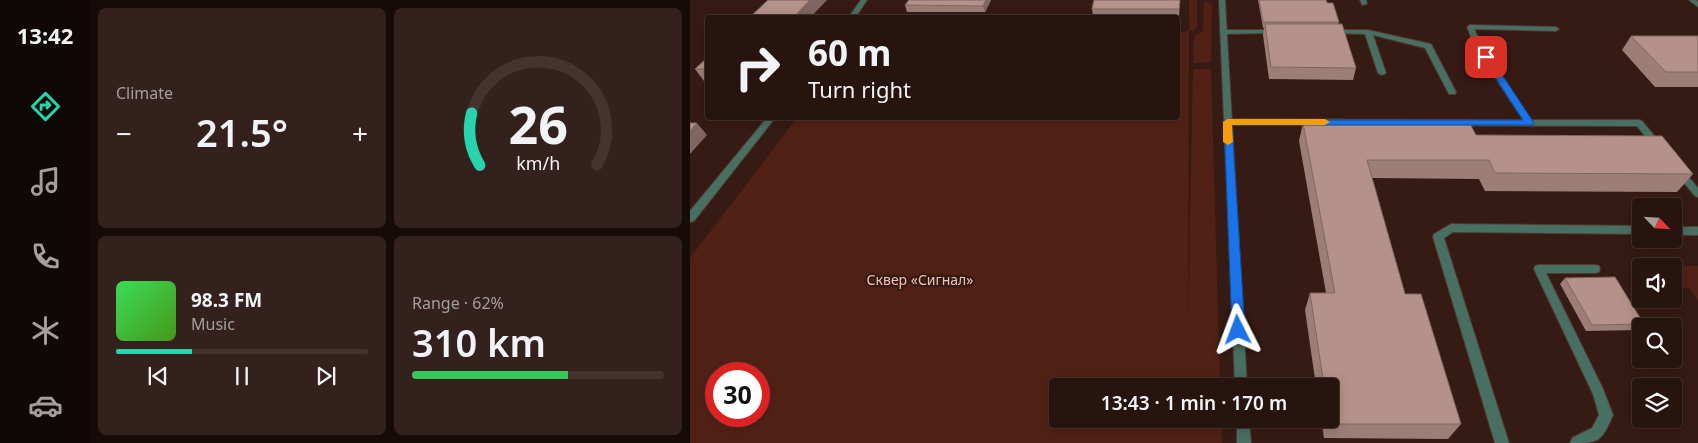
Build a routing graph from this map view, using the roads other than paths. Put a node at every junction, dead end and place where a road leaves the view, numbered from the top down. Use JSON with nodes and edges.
{"nodes":[{"id":1,"x":864,"y":0,"type":"edge"},
{"id":2,"x":1222,"y":0,"type":"edge"},
{"id":3,"x":1692,"y":0,"type":"edge"},
{"id":4,"x":1698,"y":5,"type":"edge"},
{"id":5,"x":853,"y":15,"type":"edge"},
{"id":6,"x":1556,"y":28,"type":"dead end"},
{"id":7,"x":1223,"y":32,"type":"junction"},
{"id":8,"x":1283,"y":32,"type":"edge"},
{"id":9,"x":1321,"y":32,"type":"edge"},
{"id":10,"x":1368,"y":32,"type":"junction"},
{"id":11,"x":1382,"y":73,"type":"dead end"},
{"id":12,"x":1452,"y":92,"type":"dead end"},
{"id":13,"x":769,"y":120,"type":"edge"},
{"id":14,"x":1227,"y":122,"type":"junction"},
{"id":15,"x":1529,"y":123,"type":"junction"},
{"id":16,"x":1663,"y":151,"type":"edge"},
{"id":17,"x":1674,"y":166,"type":"edge"},
{"id":18,"x":1698,"y":194,"type":"edge"},
{"id":19,"x":690,"y":218,"type":"edge"},
{"id":20,"x":1632,"y":230,"type":"edge"},
{"id":21,"x":1682,"y":230,"type":"edge"},
{"id":22,"x":1698,"y":231,"type":"edge"},
{"id":23,"x":1595,"y":269,"type":"dead end"},
{"id":24,"x":1241,"y":378,"type":"edge"},
{"id":25,"x":1243,"y":428,"type":"edge"},
{"id":26,"x":1244,"y":443,"type":"edge"},
{"id":27,"x":1502,"y":443,"type":"edge"},
{"id":28,"x":1578,"y":443,"type":"edge"}],
"edges":[{"from":1,"to":5,"type":"street"},
{"from":2,"to":7,"type":"street"},
{"from":3,"to":4,"type":"street"},
{"from":6,"to":15,"type":"street"},
{"from":7,"to":8,"type":"street"},
{"from":7,"to":14,"type":"street"},
{"from":9,"to":10,"type":"street"},
{"from":10,"to":11,"type":"street"},
{"from":10,"to":12,"type":"street"},
{"from":13,"to":19,"type":"street"},
{"from":14,"to":15,"type":"street"},
{"from":14,"to":24,"type":"street"},
{"from":15,"to":16,"type":"street"},
{"from":17,"to":18,"type":"street"},
{"from":20,"to":27,"type":"street"},
{"from":21,"to":22,"type":"street"},
{"from":23,"to":28,"type":"street"},
{"from":25,"to":26,"type":"street"}]}
